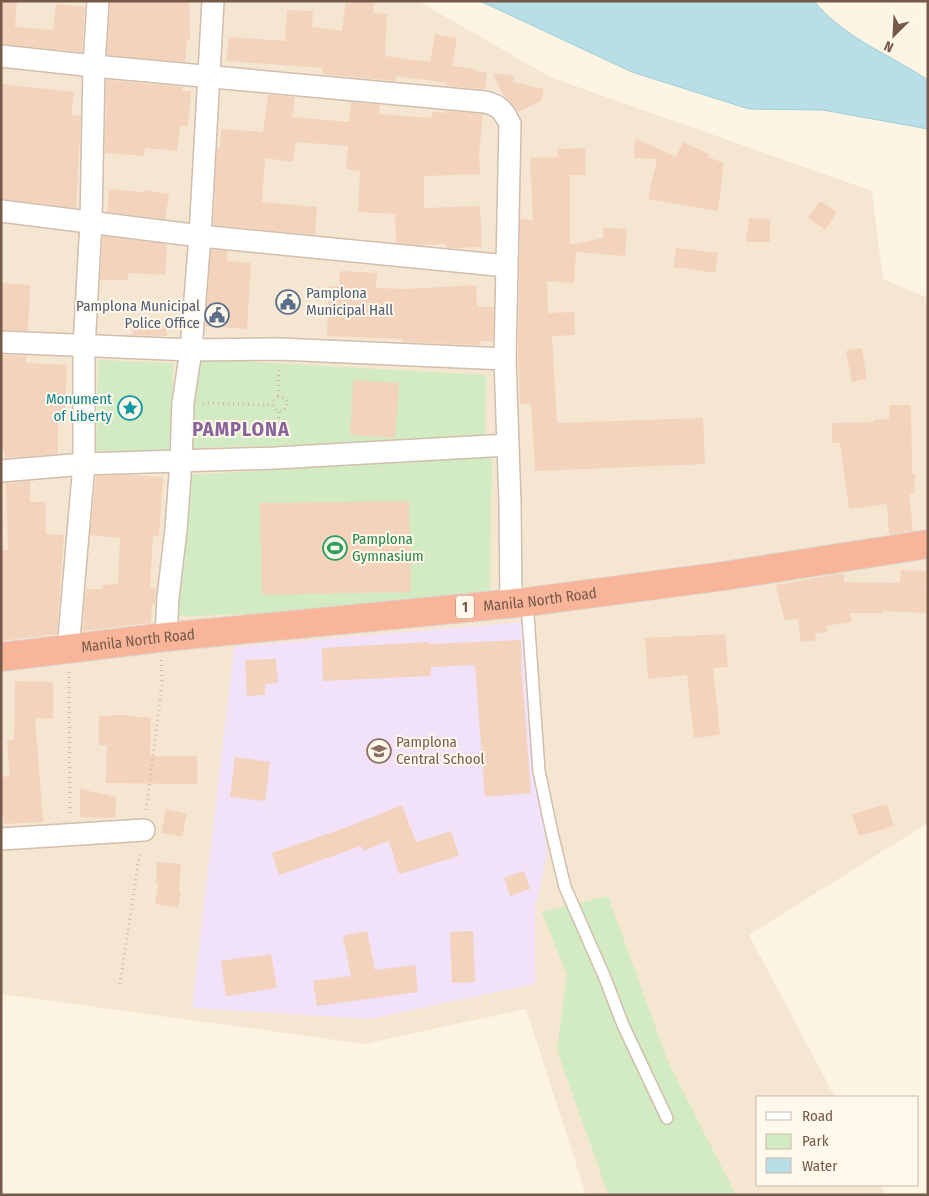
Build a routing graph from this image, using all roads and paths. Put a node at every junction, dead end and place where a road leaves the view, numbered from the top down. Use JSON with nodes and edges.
{"nodes":[{"id":1,"x":98,"y":1,"type":"edge"},
{"id":2,"x":213,"y":1,"type":"edge"},
{"id":3,"x":1,"y":56,"type":"edge"},
{"id":4,"x":94,"y":66,"type":"junction"},
{"id":5,"x":208,"y":76,"type":"junction"},
{"id":6,"x":1,"y":211,"type":"edge"},
{"id":7,"x":91,"y":222,"type":"junction"},
{"id":8,"x":200,"y":236,"type":"junction"},
{"id":9,"x":507,"y":266,"type":"junction"},
{"id":10,"x":1,"y":342,"type":"edge"},
{"id":11,"x":84,"y":347,"type":"junction"},
{"id":12,"x":279,"y":349,"type":"junction"},
{"id":13,"x":191,"y":350,"type":"junction"},
{"id":14,"x":504,"y":359,"type":"junction"},
{"id":15,"x":278,"y":396,"type":"junction"},
{"id":16,"x":183,"y":403,"type":"junction"},
{"id":17,"x":272,"y":405,"type":"junction"},
{"id":18,"x":279,"y":411,"type":"junction"},
{"id":19,"x":508,"y":445,"type":"junction"},
{"id":20,"x":275,"y":458,"type":"junction"},
{"id":21,"x":181,"y":460,"type":"junction"},
{"id":22,"x":84,"y":464,"type":"junction"},
{"id":23,"x":1,"y":472,"type":"edge"},
{"id":24,"x":928,"y":544,"type":"edge"},
{"id":25,"x":519,"y":602,"type":"junction"},
{"id":26,"x":166,"y":636,"type":"junction"},
{"id":27,"x":68,"y":650,"type":"junction"},
{"id":28,"x":1,"y":657,"type":"edge"},
{"id":29,"x":144,"y":830,"type":"dead end"},
{"id":30,"x":70,"y":834,"type":"junction"},
{"id":31,"x":1,"y":839,"type":"edge"},
{"id":32,"x":667,"y":1118,"type":"dead end"}],
"edges":[{"from":1,"to":4,"type":"street"},
{"from":2,"to":5,"type":"street"},
{"from":3,"to":4,"type":"street"},
{"from":4,"to":5,"type":"street"},
{"from":4,"to":7,"type":"street"},
{"from":5,"to":8,"type":"street"},
{"from":5,"to":9,"type":"street"},
{"from":6,"to":7,"type":"street"},
{"from":7,"to":8,"type":"street"},
{"from":7,"to":11,"type":"street"},
{"from":8,"to":9,"type":"street"},
{"from":8,"to":13,"type":"street"},
{"from":9,"to":14,"type":"street"},
{"from":10,"to":11,"type":"street"},
{"from":11,"to":13,"type":"street"},
{"from":11,"to":22,"type":"street"},
{"from":12,"to":13,"type":"street"},
{"from":12,"to":14,"type":"street"},
{"from":12,"to":15,"type":"path"},
{"from":13,"to":16,"type":"street"},
{"from":14,"to":19,"type":"street"},
{"from":15,"to":17,"type":"path"},
{"from":15,"to":18,"type":"path"},
{"from":16,"to":17,"type":"path"},
{"from":16,"to":21,"type":"street"},
{"from":17,"to":18,"type":"path"},
{"from":18,"to":20,"type":"path"},
{"from":19,"to":20,"type":"street"},
{"from":19,"to":25,"type":"street"},
{"from":20,"to":21,"type":"street"},
{"from":21,"to":22,"type":"street"},
{"from":21,"to":26,"type":"street"},
{"from":22,"to":23,"type":"street"},
{"from":22,"to":27,"type":"street"},
{"from":24,"to":25,"type":"highway","name":"Manila North Road","number":"1"},
{"from":25,"to":26,"type":"highway","name":"Manila North Road","number":"1"},
{"from":25,"to":32,"type":"lane"},
{"from":26,"to":27,"type":"highway","name":"Manila North Road","number":"1"},
{"from":27,"to":28,"type":"highway","name":"Manila North Road","number":"1"},
{"from":27,"to":30,"type":"path"},
{"from":29,"to":30,"type":"street"},
{"from":30,"to":31,"type":"street"}]}
